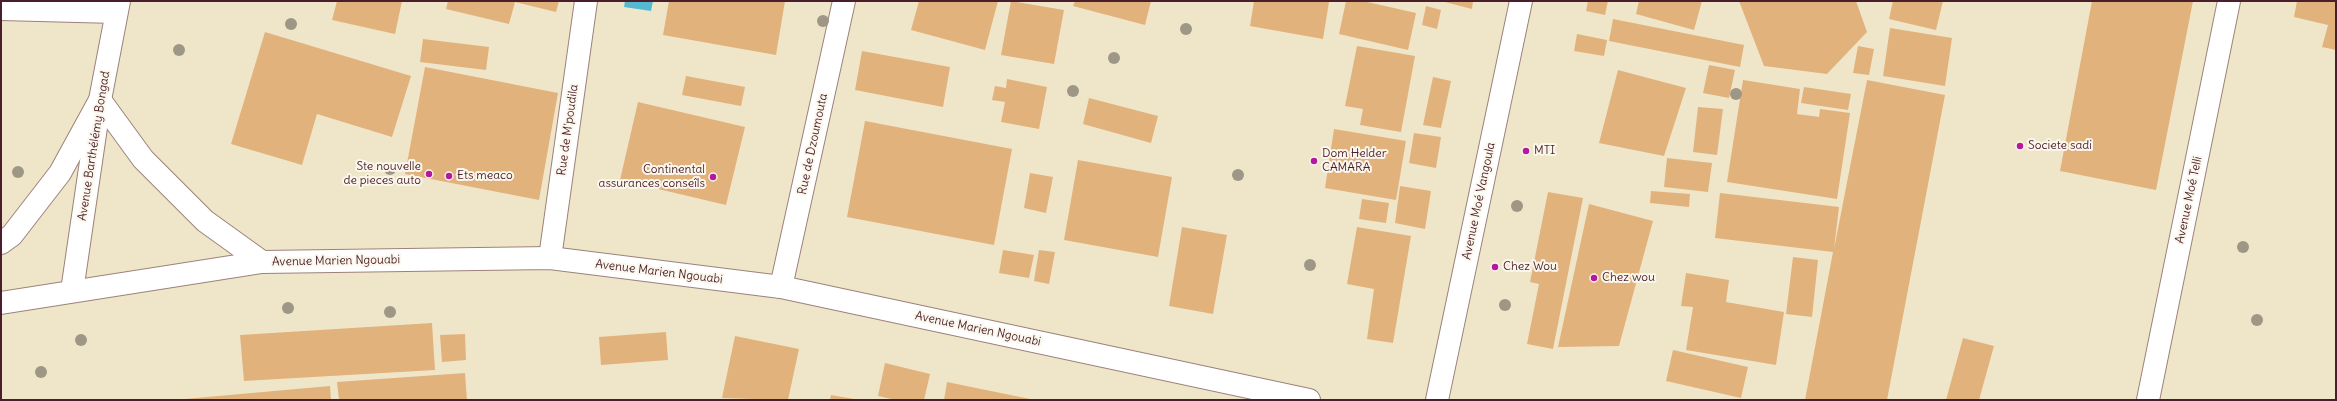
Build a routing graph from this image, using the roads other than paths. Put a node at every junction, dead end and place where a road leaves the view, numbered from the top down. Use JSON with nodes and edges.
{"nodes":[{"id":1,"x":586,"y":1,"type":"edge"},
{"id":2,"x":844,"y":1,"type":"edge"},
{"id":3,"x":1521,"y":1,"type":"edge"},
{"id":4,"x":2230,"y":1,"type":"edge"},
{"id":5,"x":118,"y":7,"type":"edge"},
{"id":6,"x":1,"y":9,"type":"edge"},
{"id":7,"x":100,"y":100,"type":"junction"},
{"id":8,"x":1,"y":243,"type":"edge"},
{"id":9,"x":550,"y":258,"type":"junction"},
{"id":10,"x":262,"y":262,"type":"junction"},
{"id":11,"x":781,"y":287,"type":"junction"},
{"id":12,"x":72,"y":291,"type":"junction"},
{"id":13,"x":1,"y":303,"type":"edge"},
{"id":14,"x":1309,"y":400,"type":"edge"},
{"id":15,"x":1437,"y":400,"type":"edge"},
{"id":16,"x":2148,"y":400,"type":"edge"}],
"edges":[{"from":1,"to":9,"type":"street","name":"Rue de M'poudila"},
{"from":2,"to":11,"type":"street","name":"Rue de Dzoumouta"},
{"from":3,"to":15,"type":"street","name":"Avenue Moé Vangoula"},
{"from":4,"to":16,"type":"street","name":"Avenue Moé Telli"},
{"from":5,"to":6,"type":"street"},
{"from":5,"to":7,"type":"street","name":"Avenue Barthélémy Bongad"},
{"from":7,"to":8,"type":"street"},
{"from":7,"to":10,"type":"street"},
{"from":7,"to":12,"type":"street","name":"Avenue Barthélémy Bongad"},
{"from":9,"to":10,"type":"street","name":"Avenue Marien Ngouabi"},
{"from":9,"to":11,"type":"street","name":"Avenue Marien Ngouabi"},
{"from":10,"to":12,"type":"street","name":"Avenue Marien Ngouabi"},
{"from":11,"to":14,"type":"street","name":"Avenue Marien Ngouabi"},
{"from":12,"to":13,"type":"street","name":"Avenue Marien Ngouabi"}]}
